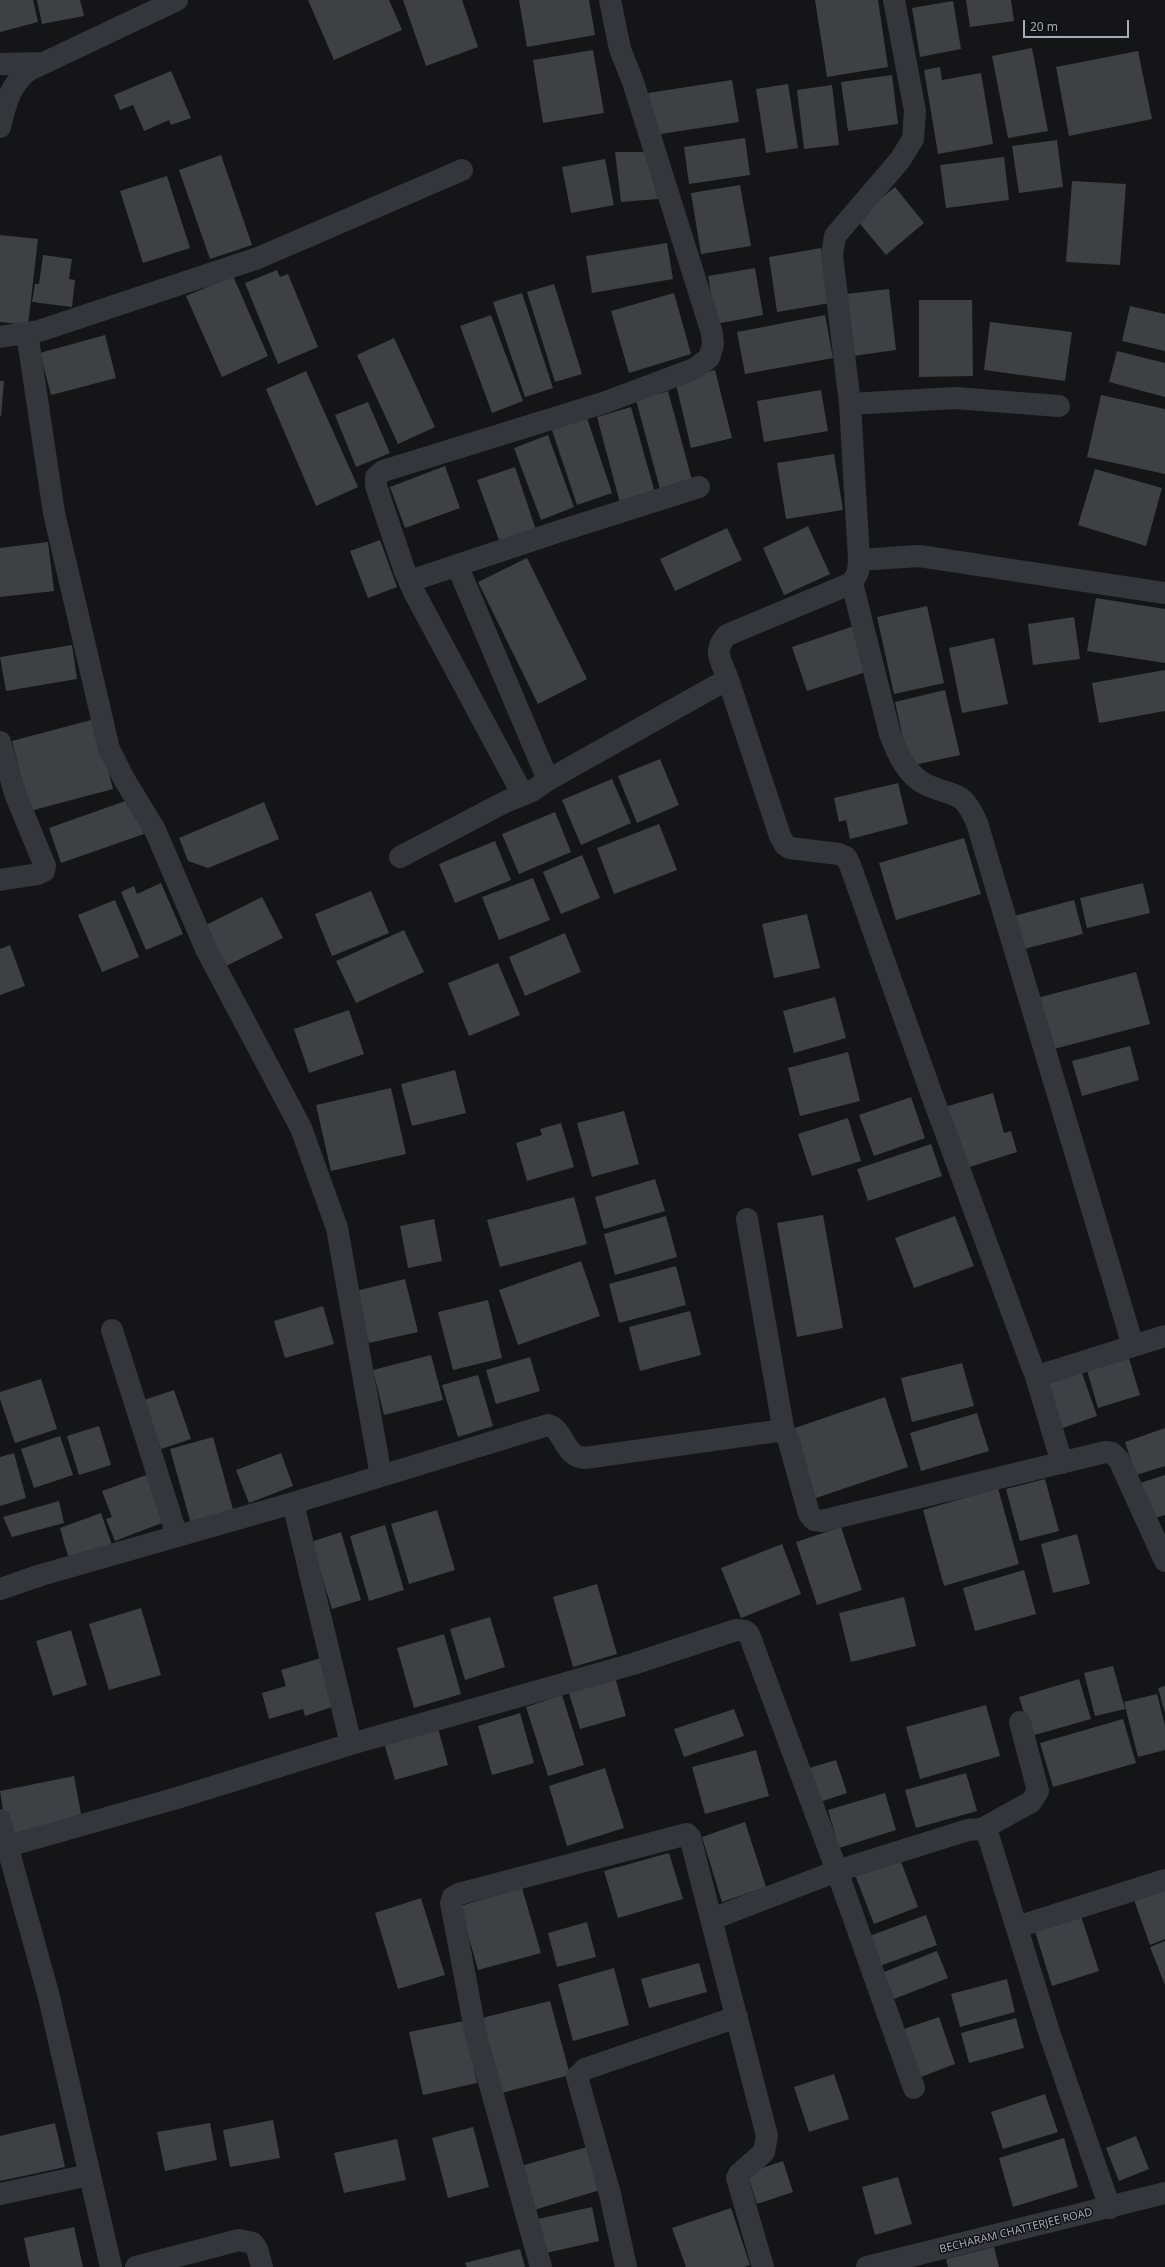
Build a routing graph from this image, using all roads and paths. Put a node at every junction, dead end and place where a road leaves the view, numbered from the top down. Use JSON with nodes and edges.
{"nodes":[{"id":1,"x":177,"y":0,"type":"edge"},
{"id":2,"x":610,"y":0,"type":"edge"},
{"id":3,"x":894,"y":0,"type":"edge"},
{"id":4,"x":46,"y":62,"type":"junction"},
{"id":5,"x":0,"y":64,"type":"edge"},
{"id":6,"x":0,"y":127,"type":"edge"},
{"id":7,"x":462,"y":170,"type":"dead end"},
{"id":8,"x":27,"y":332,"type":"junction"},
{"id":9,"x":0,"y":337,"type":"edge"},
{"id":10,"x":850,"y":404,"type":"junction"},
{"id":11,"x":1058,"y":406,"type":"dead end"},
{"id":12,"x":699,"y":487,"type":"dead end"},
{"id":13,"x":859,"y":560,"type":"junction"},
{"id":14,"x":457,"y":565,"type":"junction"},
{"id":15,"x":410,"y":581,"type":"junction"},
{"id":16,"x":852,"y":583,"type":"junction"},
{"id":17,"x":1165,"y":593,"type":"edge"},
{"id":18,"x":728,"y":679,"type":"junction"},
{"id":19,"x":0,"y":742,"type":"edge"},
{"id":20,"x":548,"y":780,"type":"junction"},
{"id":21,"x":522,"y":795,"type":"junction"},
{"id":22,"x":400,"y":857,"type":"dead end"},
{"id":23,"x":0,"y":880,"type":"edge"},
{"id":24,"x":747,"y":1219,"type":"dead end"},
{"id":25,"x":112,"y":1330,"type":"dead end"},
{"id":26,"x":1165,"y":1336,"type":"edge"},
{"id":27,"x":1133,"y":1346,"type":"junction"},
{"id":28,"x":1035,"y":1373,"type":"junction"},
{"id":29,"x":784,"y":1433,"type":"junction"},
{"id":30,"x":1062,"y":1462,"type":"junction"},
{"id":31,"x":381,"y":1476,"type":"junction"},
{"id":32,"x":293,"y":1503,"type":"junction"},
{"id":33,"x":177,"y":1536,"type":"junction"},
{"id":34,"x":1165,"y":1561,"type":"edge"},
{"id":35,"x":0,"y":1589,"type":"edge"},
{"id":36,"x":1020,"y":1722,"type":"dead end"},
{"id":37,"x":351,"y":1744,"type":"junction"},
{"id":38,"x":0,"y":1820,"type":"edge"},
{"id":39,"x":982,"y":1829,"type":"junction"},
{"id":40,"x":8,"y":1846,"type":"junction"},
{"id":41,"x":837,"y":1871,"type":"junction"},
{"id":42,"x":1165,"y":1880,"type":"edge"},
{"id":43,"x":712,"y":1919,"type":"junction"},
{"id":44,"x":1016,"y":1927,"type":"junction"},
{"id":45,"x":737,"y":2017,"type":"junction"},
{"id":46,"x":914,"y":2088,"type":"dead end"},
{"id":47,"x":89,"y":2175,"type":"junction"},
{"id":48,"x":1165,"y":2193,"type":"edge"},
{"id":49,"x":0,"y":2194,"type":"edge"},
{"id":50,"x":1110,"y":2208,"type":"junction"},
{"id":51,"x":874,"y":2266,"type":"edge"},
{"id":52,"x":111,"y":2267,"type":"edge"},
{"id":53,"x":136,"y":2267,"type":"edge"},
{"id":54,"x":262,"y":2267,"type":"edge"},
{"id":55,"x":541,"y":2267,"type":"edge"},
{"id":56,"x":626,"y":2267,"type":"edge"},
{"id":57,"x":763,"y":2267,"type":"edge"}],
"edges":[{"from":1,"to":4,"type":"street"},
{"from":2,"to":15,"type":"street"},
{"from":3,"to":10,"type":"street"},
{"from":4,"to":5,"type":"street"},
{"from":4,"to":6,"type":"street"},
{"from":7,"to":8,"type":"street"},
{"from":8,"to":9,"type":"street"},
{"from":8,"to":31,"type":"street"},
{"from":10,"to":11,"type":"street"},
{"from":10,"to":13,"type":"street"},
{"from":12,"to":14,"type":"street"},
{"from":13,"to":16,"type":"street"},
{"from":13,"to":17,"type":"street"},
{"from":14,"to":15,"type":"street"},
{"from":14,"to":20,"type":"street"},
{"from":15,"to":21,"type":"street"},
{"from":16,"to":18,"type":"street"},
{"from":16,"to":27,"type":"street"},
{"from":18,"to":20,"type":"street"},
{"from":18,"to":28,"type":"street"},
{"from":19,"to":23,"type":"street"},
{"from":20,"to":21,"type":"street"},
{"from":21,"to":22,"type":"street"},
{"from":24,"to":29,"type":"street"},
{"from":25,"to":33,"type":"street"},
{"from":26,"to":27,"type":"street"},
{"from":27,"to":28,"type":"street"},
{"from":28,"to":30,"type":"street"},
{"from":29,"to":30,"type":"street"},
{"from":29,"to":31,"type":"street"},
{"from":30,"to":34,"type":"street"},
{"from":31,"to":32,"type":"street"},
{"from":32,"to":33,"type":"street"},
{"from":32,"to":37,"type":"street"},
{"from":33,"to":35,"type":"street"},
{"from":36,"to":39,"type":"street"},
{"from":37,"to":40,"type":"street"},
{"from":37,"to":41,"type":"street"},
{"from":38,"to":40,"type":"street"},
{"from":39,"to":41,"type":"street"},
{"from":39,"to":44,"type":"street"},
{"from":40,"to":47,"type":"street"},
{"from":41,"to":43,"type":"street"},
{"from":41,"to":46,"type":"street"},
{"from":42,"to":44,"type":"street"},
{"from":43,"to":45,"type":"street"},
{"from":43,"to":55,"type":"street"},
{"from":44,"to":50,"type":"street"},
{"from":45,"to":56,"type":"street"},
{"from":45,"to":57,"type":"street"},
{"from":47,"to":49,"type":"street"},
{"from":47,"to":52,"type":"street"},
{"from":48,"to":50,"type":"street","name":"BECHARAM CHATTERJEE ROAD"},
{"from":50,"to":51,"type":"street","name":"BECHARAM CHATTERJEE ROAD"},
{"from":53,"to":54,"type":"street"}]}
